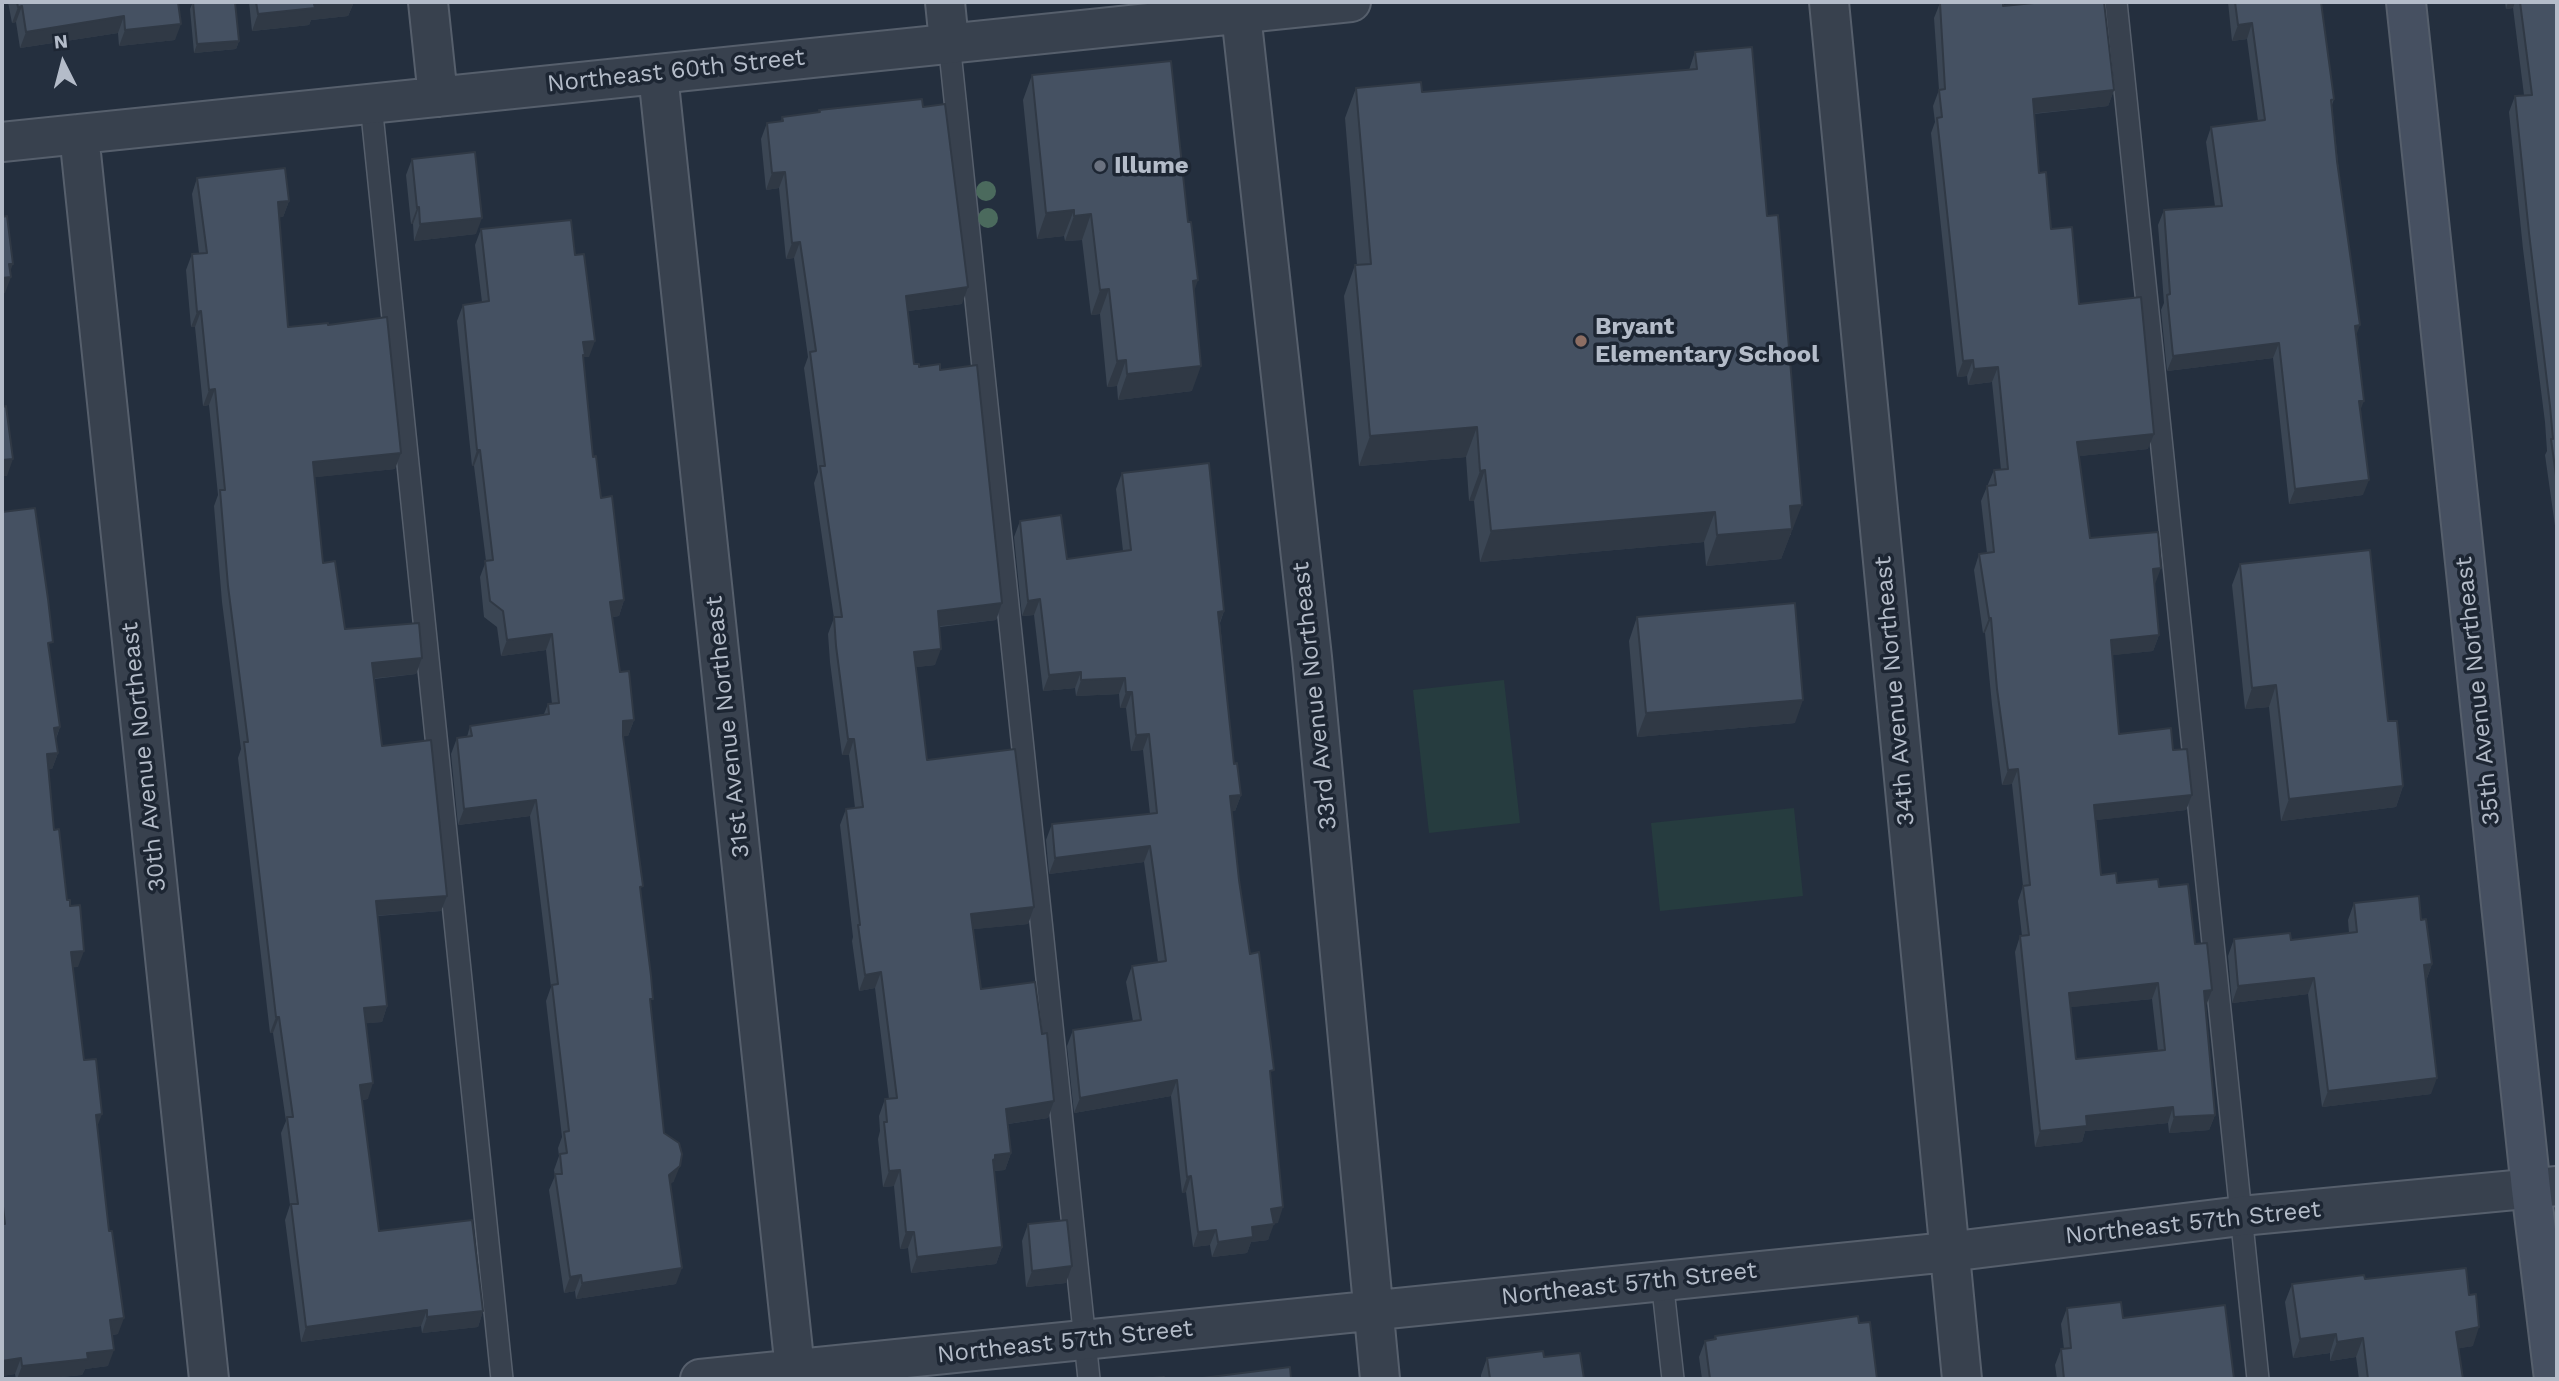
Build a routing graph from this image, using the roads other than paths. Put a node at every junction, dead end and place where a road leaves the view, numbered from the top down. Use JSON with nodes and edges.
{"nodes":[{"id":1,"x":428,"y":2,"type":"edge"},
{"id":2,"x":945,"y":2,"type":"edge"},
{"id":3,"x":1351,"y":2,"type":"edge"},
{"id":4,"x":1829,"y":2,"type":"edge"},
{"id":5,"x":2116,"y":2,"type":"edge"},
{"id":6,"x":2406,"y":2,"type":"edge"},
{"id":7,"x":1198,"y":10,"type":"edge"},
{"id":8,"x":1241,"y":13,"type":"junction"},
{"id":9,"x":949,"y":42,"type":"junction"},
{"id":10,"x":659,"y":74,"type":"junction"},
{"id":11,"x":438,"y":97,"type":"junction"},
{"id":12,"x":371,"y":104,"type":"junction"},
{"id":13,"x":79,"y":134,"type":"junction"},
{"id":14,"x":2,"y":142,"type":"edge"},
{"id":15,"x":2544,"y":1187,"type":"edge"},
{"id":16,"x":2241,"y":1216,"type":"junction"},
{"id":17,"x":1948,"y":1252,"type":"junction"},
{"id":18,"x":1662,"y":1280,"type":"junction"},
{"id":19,"x":1372,"y":1310,"type":"junction"},
{"id":20,"x":1085,"y":1340,"type":"junction"},
{"id":21,"x":796,"y":1374,"type":"edge"},
{"id":22,"x":209,"y":1379,"type":"edge"},
{"id":23,"x":502,"y":1379,"type":"edge"},
{"id":24,"x":701,"y":1379,"type":"edge"},
{"id":25,"x":1089,"y":1379,"type":"edge"},
{"id":26,"x":1380,"y":1379,"type":"edge"},
{"id":27,"x":1673,"y":1379,"type":"edge"},
{"id":28,"x":1962,"y":1379,"type":"edge"},
{"id":29,"x":2258,"y":1379,"type":"edge"},
{"id":30,"x":2554,"y":1379,"type":"edge"}],
"edges":[{"from":1,"to":11,"type":"street"},
{"from":2,"to":9,"type":"street"},
{"from":3,"to":8,"type":"street","name":"Northeast 60th Street"},
{"from":4,"to":17,"type":"street","name":"34th Avenue Northeast"},
{"from":5,"to":16,"type":"lane"},
{"from":6,"to":15,"type":"main road","name":"35th Avenue Northeast"},
{"from":7,"to":8,"type":"street","name":"Northeast 60th Street"},
{"from":7,"to":9,"type":"street","name":"Northeast 60th Street"},
{"from":8,"to":19,"type":"street","name":"33rd Avenue Northeast"},
{"from":9,"to":10,"type":"street","name":"Northeast 60th Street"},
{"from":9,"to":20,"type":"lane"},
{"from":10,"to":11,"type":"street","name":"Northeast 60th Street"},
{"from":10,"to":21,"type":"street","name":"31st Avenue Northeast"},
{"from":11,"to":12,"type":"street","name":"Northeast 60th Street"},
{"from":12,"to":13,"type":"street","name":"Northeast 60th Street"},
{"from":12,"to":23,"type":"lane"},
{"from":13,"to":14,"type":"street","name":"Northeast 60th Street"},
{"from":13,"to":22,"type":"street","name":"30th Avenue Northeast"},
{"from":15,"to":16,"type":"street","name":"Northeast 57th Street"},
{"from":15,"to":30,"type":"main road","name":"35th Avenue Northeast"},
{"from":16,"to":17,"type":"street","name":"Northeast 57th Street"},
{"from":16,"to":29,"type":"lane"},
{"from":17,"to":18,"type":"street","name":"Northeast 57th Street"},
{"from":17,"to":28,"type":"street","name":"34th Avenue Northeast"},
{"from":18,"to":19,"type":"street","name":"Northeast 57th Street"},
{"from":18,"to":27,"type":"lane"},
{"from":19,"to":20,"type":"street","name":"Northeast 57th Street"},
{"from":19,"to":26,"type":"street","name":"33rd Avenue Northeast"},
{"from":20,"to":21,"type":"street","name":"Northeast 57th Street"},
{"from":20,"to":25,"type":"lane"},
{"from":21,"to":24,"type":"street","name":"Northeast 57th Street"}]}
